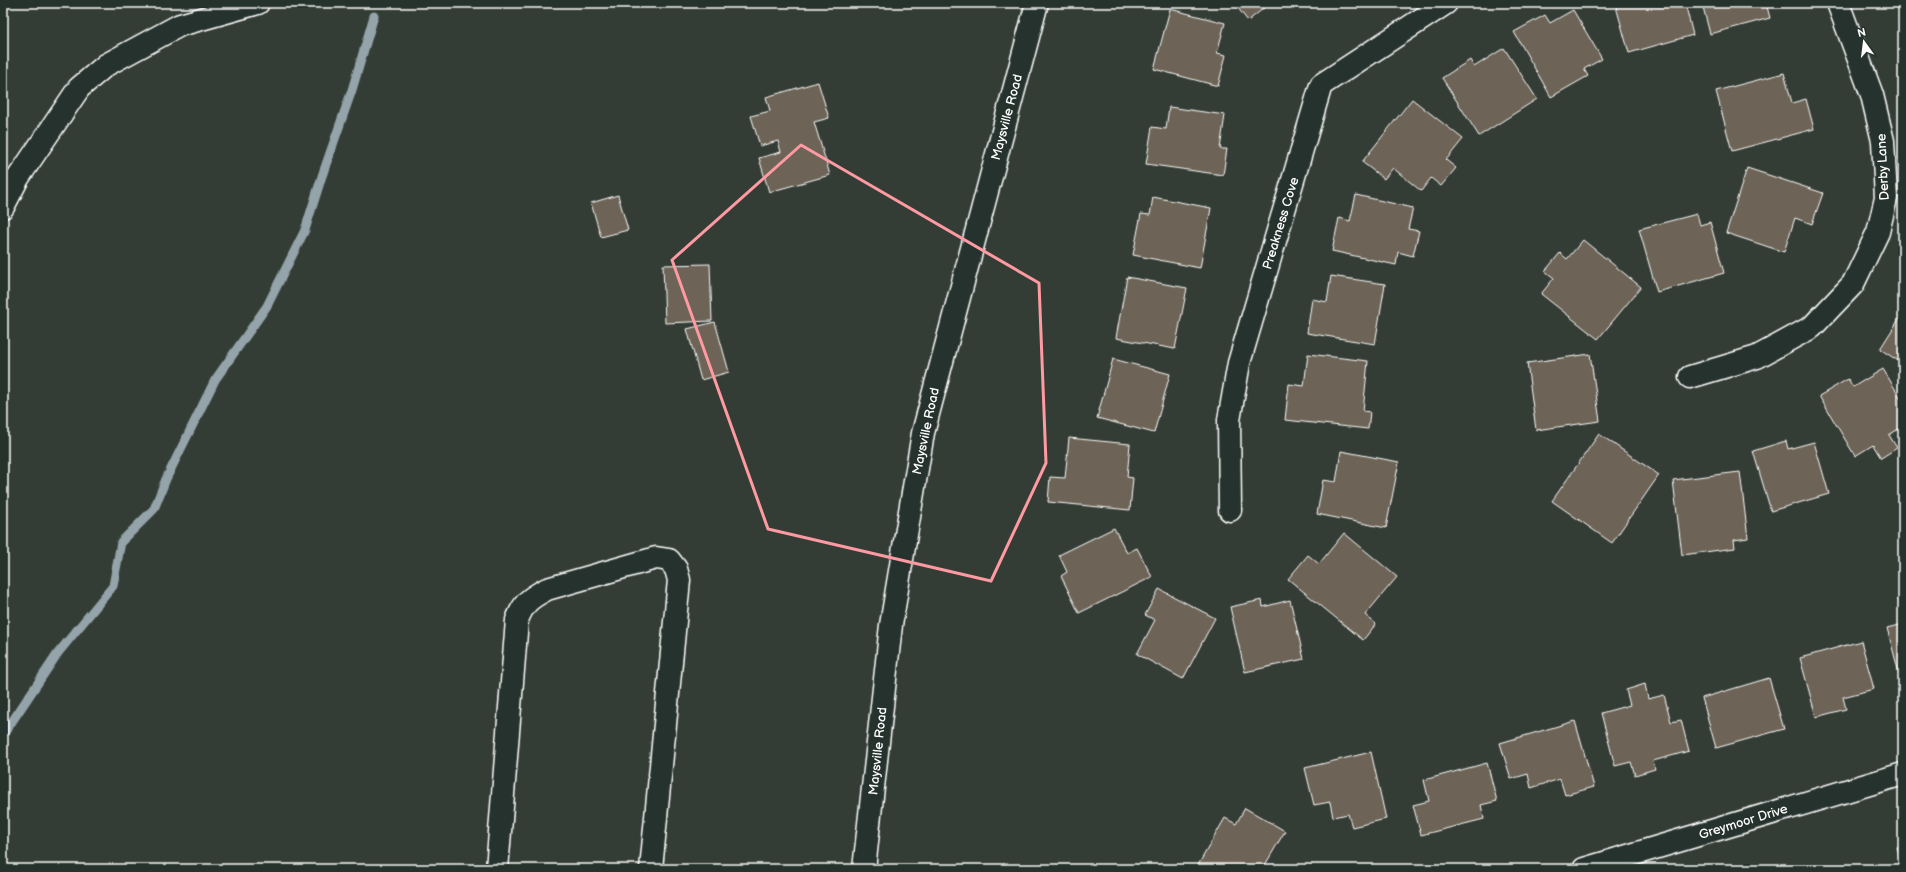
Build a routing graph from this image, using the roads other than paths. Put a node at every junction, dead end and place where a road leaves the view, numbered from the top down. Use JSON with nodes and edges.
{"nodes":[{"id":1,"x":258,"y":3,"type":"edge"},
{"id":2,"x":1037,"y":3,"type":"edge"},
{"id":3,"x":1446,"y":3,"type":"edge"},
{"id":4,"x":1838,"y":3,"type":"edge"},
{"id":5,"x":3,"y":208,"type":"edge"},
{"id":6,"x":1690,"y":377,"type":"dead end"},
{"id":7,"x":1230,"y":510,"type":"dead end"},
{"id":8,"x":1903,"y":774,"type":"edge"},
{"id":9,"x":497,"y":869,"type":"edge"},
{"id":10,"x":651,"y":869,"type":"edge"},
{"id":11,"x":864,"y":869,"type":"edge"},
{"id":12,"x":1584,"y":869,"type":"edge"}],
"edges":[{"from":1,"to":5,"type":"street"},
{"from":2,"to":11,"type":"street","name":"Maysville Road"},
{"from":3,"to":7,"type":"street","name":"Preakness Cove"},
{"from":4,"to":6,"type":"street","name":"Derby Lane"},
{"from":8,"to":12,"type":"street","name":"Greymoor Drive"},
{"from":9,"to":10,"type":"street"}]}
